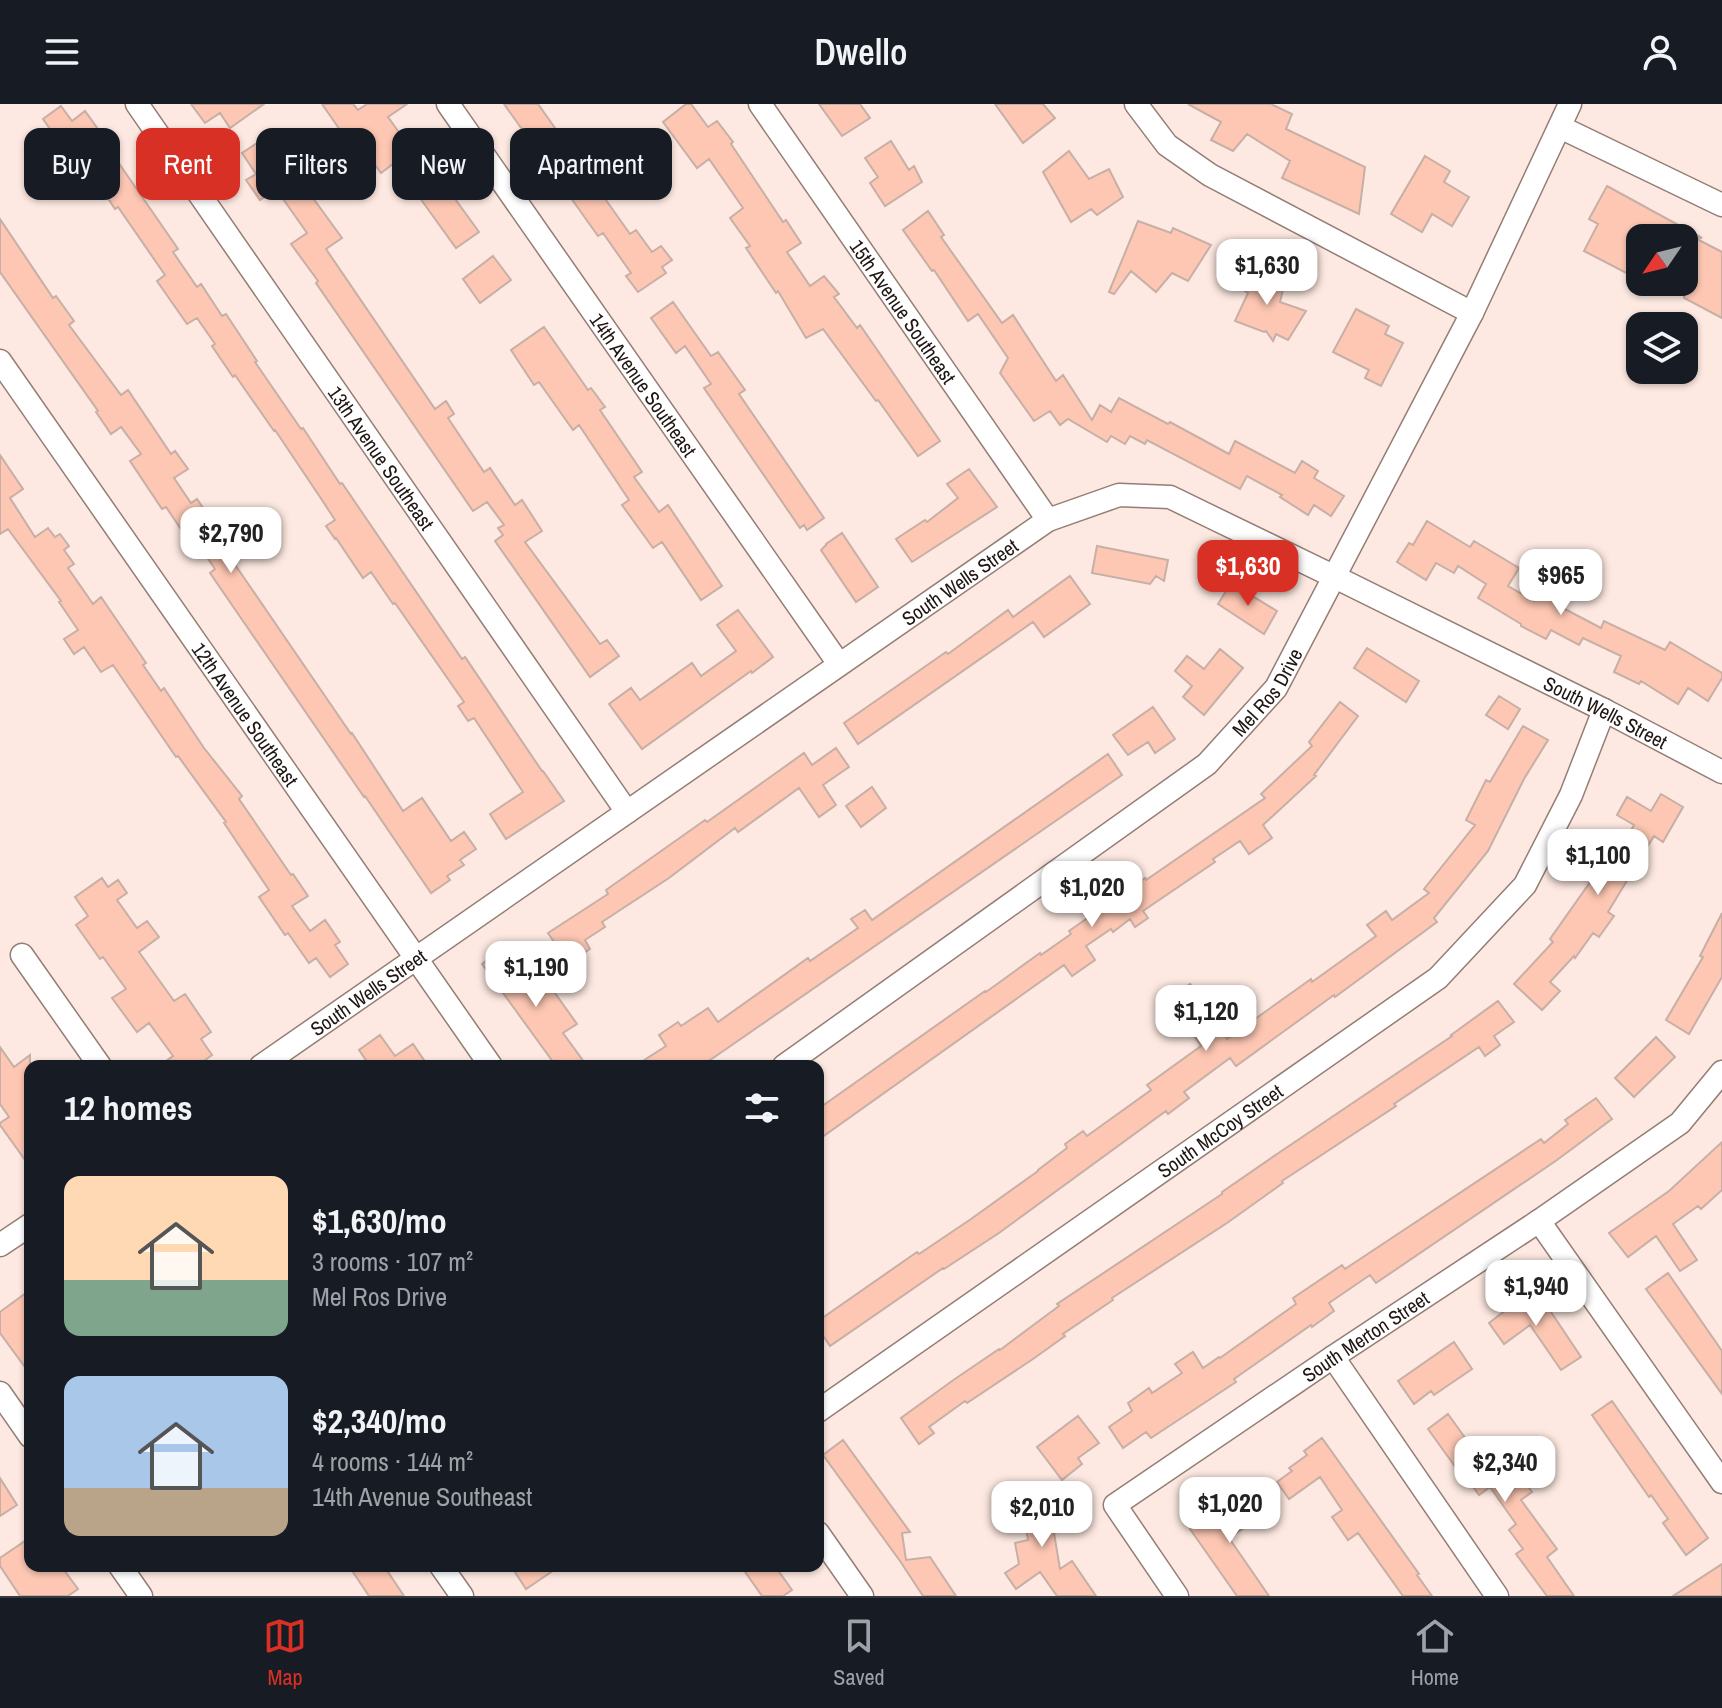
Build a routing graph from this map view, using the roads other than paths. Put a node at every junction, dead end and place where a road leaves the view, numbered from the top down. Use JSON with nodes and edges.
{"nodes":[{"id":1,"x":137,"y":104,"type":"edge"},
{"id":2,"x":448,"y":104,"type":"edge"},
{"id":3,"x":760,"y":104,"type":"edge"},
{"id":4,"x":1136,"y":104,"type":"edge"},
{"id":5,"x":1570,"y":104,"type":"edge"},
{"id":6,"x":1560,"y":127,"type":"junction"},
{"id":7,"x":1722,"y":205,"type":"edge"},
{"id":8,"x":1472,"y":313,"type":"junction"},
{"id":9,"x":0,"y":361,"type":"edge"},
{"id":10,"x":1048,"y":520,"type":"junction"},
{"id":11,"x":1335,"y":577,"type":"junction"},
{"id":12,"x":839,"y":664,"type":"junction"},
{"id":13,"x":1604,"y":710,"type":"junction"},
{"id":14,"x":1722,"y":772,"type":"edge"},
{"id":15,"x":627,"y":812,"type":"junction"},
{"id":16,"x":22,"y":955,"type":"dead end"},
{"id":17,"x":416,"y":958,"type":"junction"},
{"id":18,"x":96,"y":1060,"type":"edge"},
{"id":19,"x":270,"y":1060,"type":"edge"},
{"id":20,"x":487,"y":1060,"type":"edge"},
{"id":21,"x":792,"y":1060,"type":"edge"},
{"id":22,"x":1722,"y":1072,"type":"edge"},
{"id":23,"x":1539,"y":1221,"type":"junction"},
{"id":24,"x":24,"y":1229,"type":"edge"},
{"id":25,"x":0,"y":1245,"type":"edge"},
{"id":26,"x":1333,"y":1357,"type":"junction"},
{"id":27,"x":0,"y":1393,"type":"edge"},
{"id":28,"x":824,"y":1407,"type":"edge"},
{"id":29,"x":24,"y":1427,"type":"edge"},
{"id":30,"x":1722,"y":1482,"type":"edge"},
{"id":31,"x":824,"y":1542,"type":"edge"},
{"id":32,"x":124,"y":1572,"type":"edge"},
{"id":33,"x":445,"y":1572,"type":"edge"},
{"id":34,"x":139,"y":1595,"type":"edge"},
{"id":35,"x":462,"y":1596,"type":"edge"},
{"id":36,"x":862,"y":1596,"type":"edge"},
{"id":37,"x":1177,"y":1596,"type":"edge"},
{"id":38,"x":1497,"y":1596,"type":"edge"}],
"edges":[{"from":1,"to":15,"type":"street","name":"13th Avenue Southeast"},
{"from":2,"to":12,"type":"street","name":"14th Avenue Southeast"},
{"from":3,"to":10,"type":"street","name":"15th Avenue Southeast"},
{"from":4,"to":8,"type":"street"},
{"from":5,"to":6,"type":"street","name":"Mel Ros Drive"},
{"from":6,"to":7,"type":"street"},
{"from":6,"to":8,"type":"street","name":"Mel Ros Drive"},
{"from":8,"to":11,"type":"street","name":"Mel Ros Drive"},
{"from":9,"to":17,"type":"street","name":"12th Avenue Southeast"},
{"from":10,"to":11,"type":"street","name":"South Wells Street"},
{"from":10,"to":12,"type":"street","name":"South Wells Street"},
{"from":11,"to":13,"type":"street","name":"South Wells Street"},
{"from":11,"to":21,"type":"street","name":"Mel Ros Drive"},
{"from":12,"to":15,"type":"street","name":"South Wells Street"},
{"from":13,"to":14,"type":"street","name":"South Wells Street"},
{"from":13,"to":28,"type":"street","name":"South McCoy Street"},
{"from":15,"to":17,"type":"street","name":"South Wells Street"},
{"from":16,"to":18,"type":"street"},
{"from":17,"to":19,"type":"street","name":"South Wells Street"},
{"from":17,"to":20,"type":"street","name":"12th Avenue Southeast"},
{"from":22,"to":23,"type":"street","name":"South Merton Street"},
{"from":23,"to":26,"type":"street","name":"South Merton Street"},
{"from":23,"to":30,"type":"street"},
{"from":24,"to":25,"type":"street"},
{"from":26,"to":37,"type":"street","name":"South Merton Street"},
{"from":26,"to":38,"type":"street"},
{"from":27,"to":29,"type":"street"},
{"from":31,"to":36,"type":"street"},
{"from":32,"to":34,"type":"street"},
{"from":33,"to":35,"type":"street"}]}
